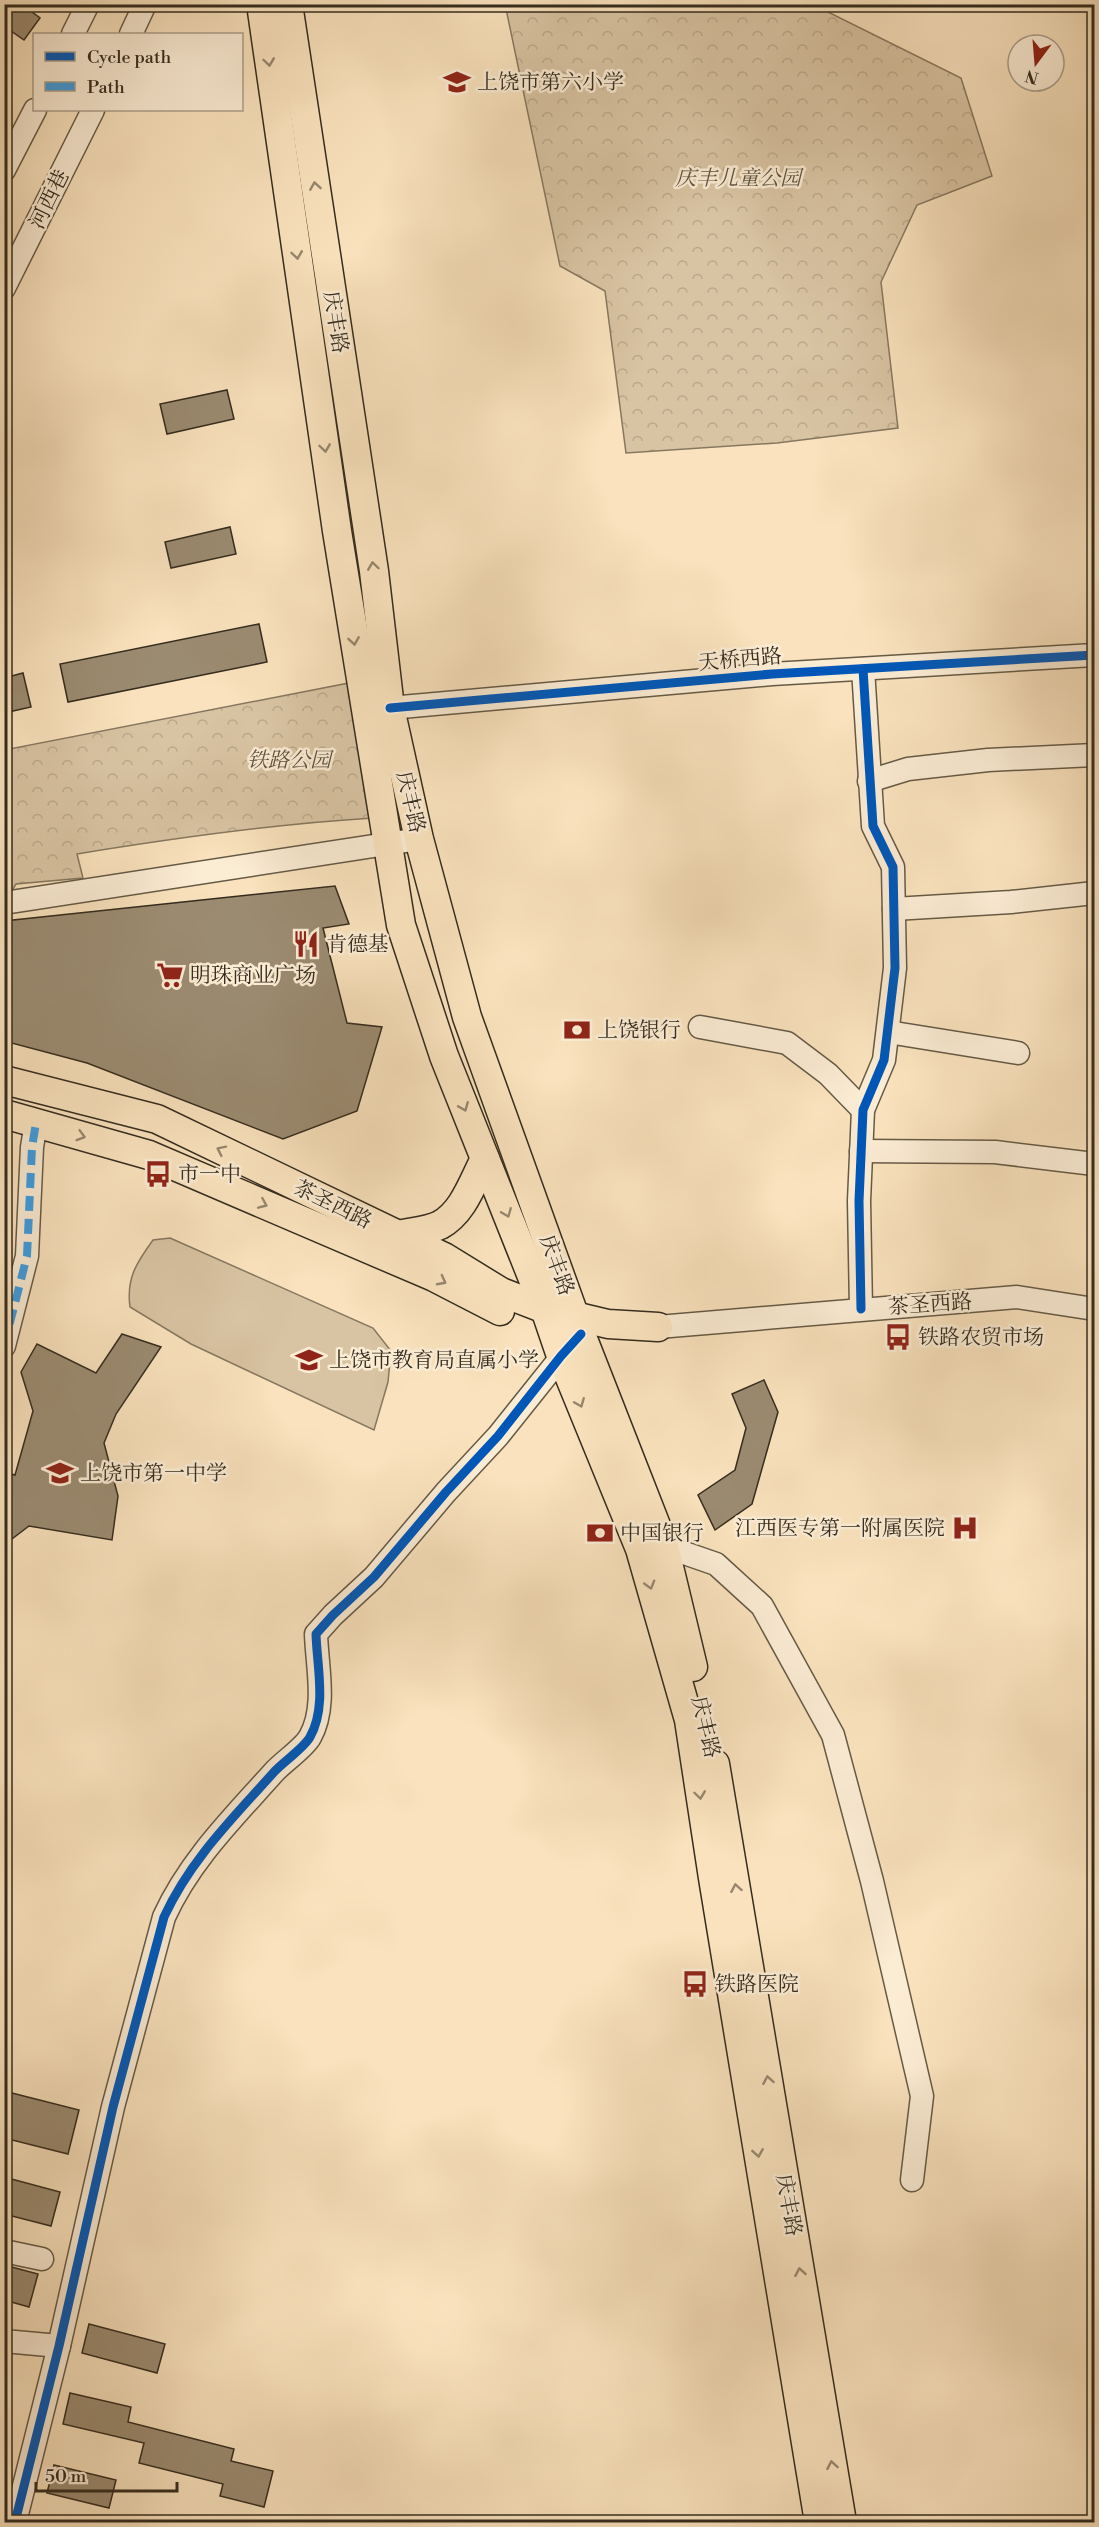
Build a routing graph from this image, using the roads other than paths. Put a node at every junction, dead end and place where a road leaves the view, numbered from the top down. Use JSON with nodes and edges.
{"nodes":[{"id":1,"x":88,"y":4,"type":"edge"},
{"id":2,"x":146,"y":4,"type":"edge"},
{"id":3,"x":261,"y":4,"type":"edge"},
{"id":4,"x":288,"y":4,"type":"edge"},
{"id":5,"x":74,"y":33,"type":"edge"},
{"id":6,"x":132,"y":33,"type":"edge"},
{"id":7,"x":34,"y":111,"type":"edge"},
{"id":8,"x":92,"y":111,"type":"edge"},
{"id":9,"x":4,"y":170,"type":"edge"},
{"id":10,"x":4,"y":288,"type":"edge"},
{"id":11,"x":1095,"y":655,"type":"edge"},
{"id":12,"x":863,"y":669,"type":"junction"},
{"id":13,"x":390,"y":708,"type":"junction"},
{"id":14,"x":1095,"y":755,"type":"edge"},
{"id":15,"x":869,"y":781,"type":"junction"},
{"id":16,"x":419,"y":839,"type":"junction"},
{"id":17,"x":388,"y":844,"type":"junction"},
{"id":18,"x":1095,"y":893,"type":"edge"},
{"id":19,"x":4,"y":903,"type":"edge"},
{"id":20,"x":894,"y":909,"type":"junction"},
{"id":21,"x":700,"y":1027,"type":"dead end"},
{"id":22,"x":888,"y":1032,"type":"junction"},
{"id":23,"x":1018,"y":1053,"type":"dead end"},
{"id":24,"x":4,"y":1080,"type":"edge"},
{"id":25,"x":863,"y":1110,"type":"junction"},
{"id":26,"x":4,"y":1113,"type":"edge"},
{"id":27,"x":36,"y":1123,"type":"junction"},
{"id":28,"x":861,"y":1151,"type":"junction"},
{"id":29,"x":485,"y":1159,"type":"junction"},
{"id":30,"x":1095,"y":1164,"type":"edge"},
{"id":31,"x":398,"y":1235,"type":"junction"},
{"id":32,"x":861,"y":1309,"type":"junction"},
{"id":33,"x":1095,"y":1309,"type":"edge"},
{"id":34,"x":563,"y":1322,"type":"junction"},
{"id":35,"x":658,"y":1328,"type":"joint"},
{"id":36,"x":4,"y":1347,"type":"edge"},
{"id":37,"x":561,"y":1356,"type":"junction"},
{"id":38,"x":664,"y":1546,"type":"junction"},
{"id":39,"x":912,"y":2180,"type":"dead end"},
{"id":40,"x":4,"y":2251,"type":"edge"},
{"id":41,"x":42,"y":2259,"type":"dead end"},
{"id":42,"x":4,"y":2341,"type":"edge"},
{"id":43,"x":59,"y":2346,"type":"junction"},
{"id":44,"x":15,"y":2523,"type":"edge"},
{"id":45,"x":819,"y":2523,"type":"edge"},
{"id":46,"x":842,"y":2523,"type":"edge"}],
"edges":[{"from":1,"to":5,"type":"street"},
{"from":2,"to":6,"type":"street"},
{"from":3,"to":17,"type":"main road","one_way":true},
{"from":13,"to":4,"type":"main road","name":"庆丰路","one_way":true},
{"from":7,"to":9,"type":"street"},
{"from":8,"to":10,"type":"street","name":"河西巷"},
{"from":11,"to":12,"type":"street","name":"天桥西路"},
{"from":12,"to":13,"type":"street","name":"天桥西路"},
{"from":12,"to":15,"type":"street"},
{"from":13,"to":16,"type":"main road","name":"庆丰路"},
{"from":14,"to":15,"type":"street"},
{"from":15,"to":20,"type":"street"},
{"from":16,"to":17,"type":"street"},
{"from":16,"to":34,"type":"main road","name":"庆丰路"},
{"from":17,"to":19,"type":"street"},
{"from":17,"to":29,"type":"main road","one_way":true},
{"from":18,"to":20,"type":"street"},
{"from":20,"to":22,"type":"street"},
{"from":21,"to":25,"type":"street"},
{"from":22,"to":23,"type":"street"},
{"from":22,"to":25,"type":"street"},
{"from":31,"to":24,"type":"main road","name":"茶圣西路","one_way":true},
{"from":25,"to":28,"type":"street"},
{"from":26,"to":27,"type":"main road","name":"茶圣西路"},
{"from":27,"to":34,"type":"main road","name":"茶圣西路","one_way":true},
{"from":27,"to":36,"type":"street"},
{"from":28,"to":30,"type":"street"},
{"from":28,"to":32,"type":"street"},
{"from":29,"to":31,"type":"main road"},
{"from":29,"to":34,"type":"main road","one_way":true},
{"from":31,"to":34,"type":"main road","name":"茶圣西路"},
{"from":32,"to":33,"type":"street","name":"茶圣西路"},
{"from":32,"to":35,"type":"street","name":"茶圣西路"},
{"from":34,"to":35,"type":"main road","name":"茶圣西路"},
{"from":34,"to":37,"type":"main road"},
{"from":34,"to":38,"type":"main road","name":"庆丰路"},
{"from":37,"to":43,"type":"street"},
{"from":37,"to":45,"type":"main road","one_way":true},
{"from":38,"to":39,"type":"street"},
{"from":46,"to":38,"type":"main road","name":"庆丰路","one_way":true},
{"from":40,"to":41,"type":"street"},
{"from":42,"to":43,"type":"street"},
{"from":43,"to":44,"type":"street"}]}
